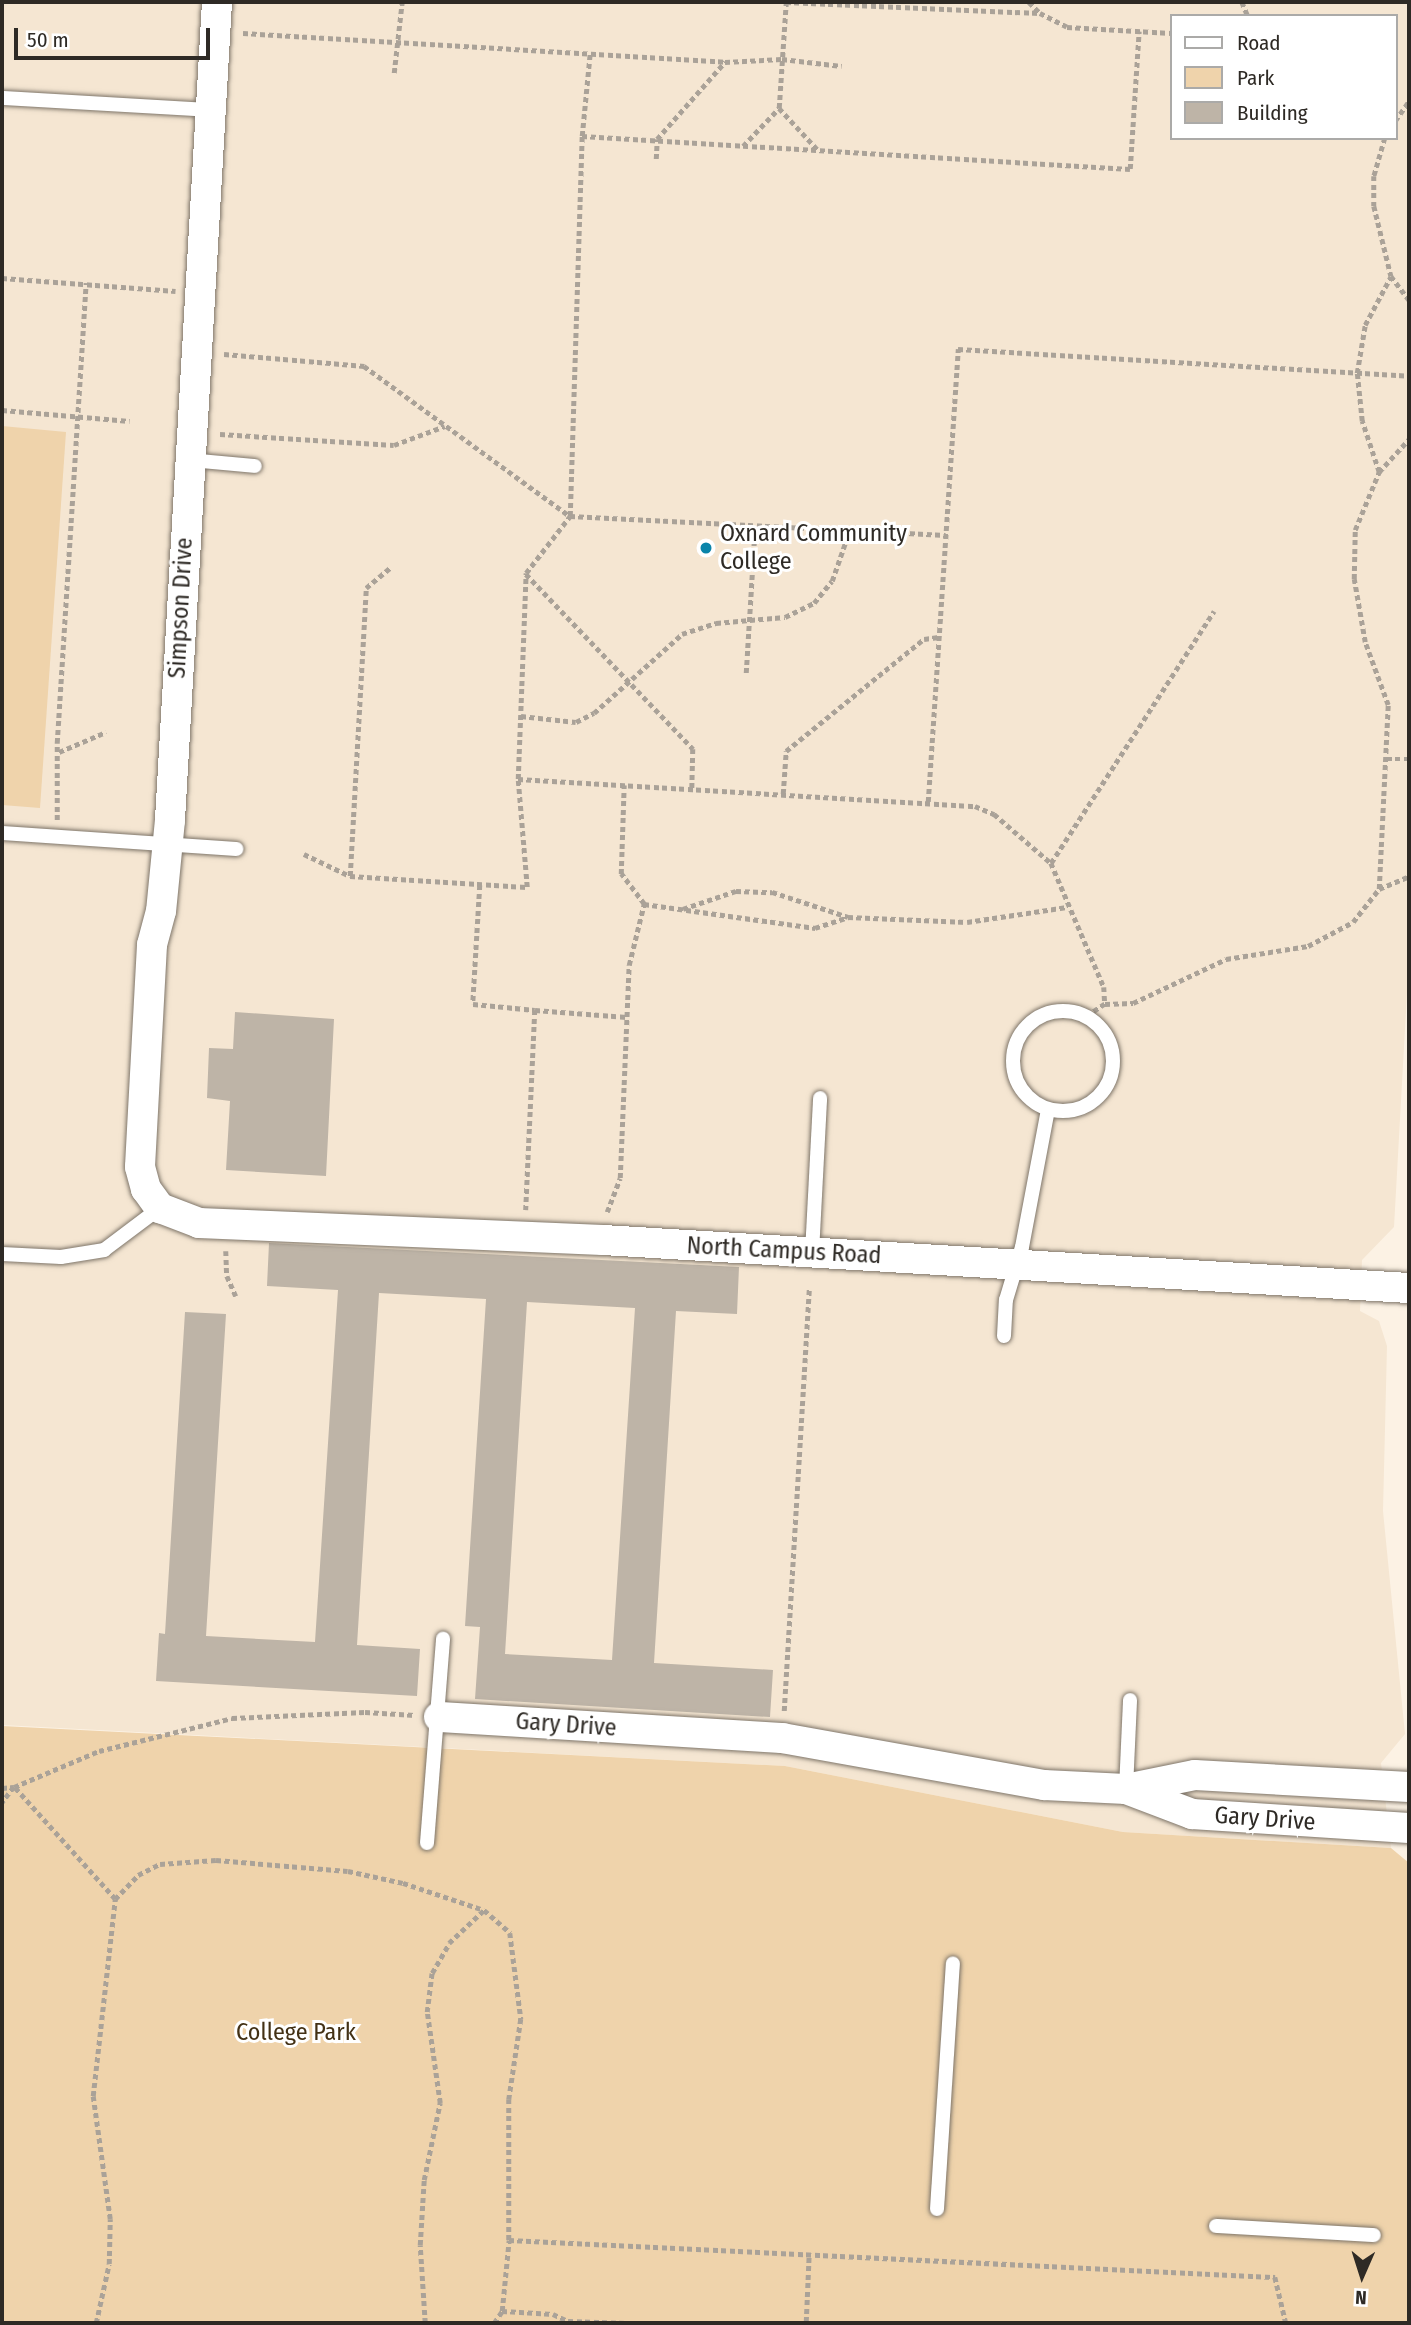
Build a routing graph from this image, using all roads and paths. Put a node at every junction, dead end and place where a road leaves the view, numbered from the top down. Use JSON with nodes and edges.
{"nodes":[{"id":1,"x":217,"y":2,"type":"edge"},
{"id":2,"x":402,"y":2,"type":"edge"},
{"id":3,"x":786,"y":2,"type":"edge"},
{"id":4,"x":951,"y":2,"type":"edge"},
{"id":5,"x":1029,"y":2,"type":"edge"},
{"id":6,"x":943,"y":8,"type":"junction"},
{"id":7,"x":1040,"y":13,"type":"junction"},
{"id":8,"x":1139,"y":31,"type":"junction"},
{"id":9,"x":242,"y":33,"type":"dead end"},
{"id":10,"x":1170,"y":33,"type":"edge"},
{"id":11,"x":398,"y":41,"type":"junction"},
{"id":12,"x":590,"y":53,"type":"junction"},
{"id":13,"x":782,"y":59,"type":"junction"},
{"id":14,"x":725,"y":62,"type":"junction"},
{"id":15,"x":842,"y":66,"type":"dead end"},
{"id":16,"x":394,"y":73,"type":"dead end"},
{"id":17,"x":2,"y":97,"type":"edge"},
{"id":18,"x":1409,"y":101,"type":"edge"},
{"id":19,"x":779,"y":108,"type":"junction"},
{"id":20,"x":210,"y":110,"type":"junction"},
{"id":21,"x":1397,"y":118,"type":"edge"},
{"id":22,"x":582,"y":136,"type":"junction"},
{"id":23,"x":657,"y":139,"type":"junction"},
{"id":24,"x":1384,"y":140,"type":"edge"},
{"id":25,"x":743,"y":146,"type":"junction"},
{"id":26,"x":819,"y":151,"type":"junction"},
{"id":27,"x":656,"y":159,"type":"dead end"},
{"id":28,"x":1391,"y":276,"type":"junction"},
{"id":29,"x":2,"y":278,"type":"edge"},
{"id":30,"x":86,"y":283,"type":"junction"},
{"id":31,"x":180,"y":291,"type":"dead end"},
{"id":32,"x":1409,"y":300,"type":"edge"},
{"id":33,"x":196,"y":351,"type":"junction"},
{"id":34,"x":1357,"y":373,"type":"junction"},
{"id":35,"x":1409,"y":376,"type":"edge"},
{"id":36,"x":2,"y":410,"type":"edge"},
{"id":37,"x":76,"y":415,"type":"junction"},
{"id":38,"x":130,"y":421,"type":"dead end"},
{"id":39,"x":446,"y":425,"type":"junction"},
{"id":40,"x":214,"y":434,"type":"dead end"},
{"id":41,"x":1409,"y":439,"type":"edge"},
{"id":42,"x":190,"y":460,"type":"junction"},
{"id":43,"x":255,"y":466,"type":"dead end"},
{"id":44,"x":1379,"y":471,"type":"junction"},
{"id":45,"x":570,"y":516,"type":"junction"},
{"id":46,"x":755,"y":526,"type":"junction"},
{"id":47,"x":849,"y":532,"type":"junction"},
{"id":48,"x":946,"y":535,"type":"junction"},
{"id":49,"x":390,"y":568,"type":"dead end"},
{"id":50,"x":526,"y":573,"type":"junction"},
{"id":51,"x":1214,"y":611,"type":"dead end"},
{"id":52,"x":749,"y":621,"type":"junction"},
{"id":53,"x":939,"y":637,"type":"junction"},
{"id":54,"x":746,"y":673,"type":"dead end"},
{"id":55,"x":632,"y":681,"type":"junction"},
{"id":56,"x":521,"y":716,"type":"junction"},
{"id":57,"x":106,"y":732,"type":"dead end"},
{"id":58,"x":59,"y":752,"type":"junction"},
{"id":59,"x":1387,"y":759,"type":"junction"},
{"id":60,"x":1409,"y":759,"type":"edge"},
{"id":61,"x":518,"y":779,"type":"junction"},
{"id":62,"x":624,"y":785,"type":"junction"},
{"id":63,"x":692,"y":789,"type":"junction"},
{"id":64,"x":783,"y":794,"type":"junction"},
{"id":65,"x":928,"y":802,"type":"junction"},
{"id":66,"x":2,"y":833,"type":"edge"},
{"id":67,"x":56,"y":836,"type":"junction"},
{"id":68,"x":168,"y":842,"type":"junction"},
{"id":69,"x":236,"y":849,"type":"dead end"},
{"id":70,"x":304,"y":854,"type":"dead end"},
{"id":71,"x":1051,"y":863,"type":"junction"},
{"id":72,"x":349,"y":876,"type":"junction"},
{"id":73,"x":1409,"y":876,"type":"edge"},
{"id":74,"x":480,"y":885,"type":"junction"},
{"id":75,"x":1379,"y":889,"type":"junction"},
{"id":76,"x":644,"y":904,"type":"junction"},
{"id":77,"x":1068,"y":906,"type":"junction"},
{"id":78,"x":678,"y":910,"type":"junction"},
{"id":79,"x":848,"y":917,"type":"junction"},
{"id":80,"x":1105,"y":1004,"type":"junction"},
{"id":81,"x":536,"y":1010,"type":"junction"},
{"id":82,"x":626,"y":1017,"type":"junction"},
{"id":83,"x":1086,"y":1017,"type":"junction"},
{"id":84,"x":820,"y":1098,"type":"dead end"},
{"id":85,"x":1048,"y":1109,"type":"junction"},
{"id":86,"x":160,"y":1208,"type":"junction"},
{"id":87,"x":526,"y":1215,"type":"dead end"},
{"id":88,"x":604,"y":1219,"type":"dead end"},
{"id":89,"x":226,"y":1247,"type":"dead end"},
{"id":90,"x":812,"y":1253,"type":"junction"},
{"id":91,"x":2,"y":1254,"type":"edge"},
{"id":92,"x":1016,"y":1265,"type":"junction"},
{"id":93,"x":1409,"y":1288,"type":"edge"},
{"id":94,"x":809,"y":1290,"type":"dead end"},
{"id":95,"x":236,"y":1296,"type":"dead end"},
{"id":96,"x":1004,"y":1336,"type":"dead end"},
{"id":97,"x":443,"y":1639,"type":"dead end"},
{"id":98,"x":1130,"y":1700,"type":"dead end"},
{"id":99,"x":439,"y":1717,"type":"junction"},
{"id":100,"x":782,"y":1738,"type":"junction"},
{"id":101,"x":14,"y":1787,"type":"junction"},
{"id":102,"x":1409,"y":1787,"type":"edge"},
{"id":103,"x":2,"y":1788,"type":"edge"},
{"id":104,"x":1126,"y":1789,"type":"junction"},
{"id":105,"x":2,"y":1803,"type":"edge"},
{"id":106,"x":1409,"y":1828,"type":"edge"},
{"id":107,"x":427,"y":1843,"type":"dead end"},
{"id":108,"x":115,"y":1899,"type":"junction"},
{"id":109,"x":484,"y":1910,"type":"junction"},
{"id":110,"x":953,"y":1964,"type":"dead end"},
{"id":111,"x":937,"y":2209,"type":"dead end"},
{"id":112,"x":1216,"y":2226,"type":"dead end"},
{"id":113,"x":1374,"y":2235,"type":"dead end"},
{"id":114,"x":509,"y":2240,"type":"junction"},
{"id":115,"x":809,"y":2253,"type":"junction"},
{"id":116,"x":502,"y":2311,"type":"junction"},
{"id":117,"x":96,"y":2323,"type":"edge"},
{"id":118,"x":425,"y":2323,"type":"edge"},
{"id":119,"x":494,"y":2323,"type":"edge"},
{"id":120,"x":628,"y":2323,"type":"edge"},
{"id":121,"x":792,"y":2323,"type":"edge"},
{"id":122,"x":806,"y":2323,"type":"edge"},
{"id":123,"x":1286,"y":2323,"type":"edge"}],
"edges":[{"from":1,"to":20,"type":"street","name":"Simpson Drive"},
{"from":2,"to":11,"type":"path"},
{"from":3,"to":6,"type":"path"},
{"from":3,"to":13,"type":"path"},
{"from":4,"to":6,"type":"path"},
{"from":5,"to":7,"type":"path"},
{"from":6,"to":7,"type":"path"},
{"from":7,"to":8,"type":"path"},
{"from":8,"to":10,"type":"path"},
{"from":8,"to":26,"type":"path"},
{"from":9,"to":11,"type":"path"},
{"from":11,"to":12,"type":"path"},
{"from":11,"to":16,"type":"path"},
{"from":12,"to":14,"type":"path"},
{"from":12,"to":22,"type":"path"},
{"from":13,"to":14,"type":"path"},
{"from":13,"to":15,"type":"path"},
{"from":13,"to":19,"type":"path"},
{"from":14,"to":23,"type":"path"},
{"from":17,"to":20,"type":"lane"},
{"from":18,"to":21,"type":"path"},
{"from":19,"to":25,"type":"path"},
{"from":19,"to":26,"type":"path"},
{"from":20,"to":33,"type":"street","name":"Simpson Drive"},
{"from":22,"to":23,"type":"path"},
{"from":22,"to":45,"type":"path"},
{"from":23,"to":25,"type":"path"},
{"from":23,"to":27,"type":"path"},
{"from":24,"to":28,"type":"path"},
{"from":25,"to":26,"type":"path"},
{"from":28,"to":32,"type":"path"},
{"from":28,"to":34,"type":"path"},
{"from":29,"to":30,"type":"path"},
{"from":30,"to":31,"type":"path"},
{"from":30,"to":37,"type":"path"},
{"from":33,"to":39,"type":"path"},
{"from":33,"to":42,"type":"street","name":"Simpson Drive"},
{"from":34,"to":35,"type":"path"},
{"from":34,"to":44,"type":"path"},
{"from":34,"to":48,"type":"path"},
{"from":36,"to":37,"type":"path"},
{"from":37,"to":38,"type":"path"},
{"from":37,"to":58,"type":"path"},
{"from":39,"to":40,"type":"path"},
{"from":39,"to":45,"type":"path"},
{"from":41,"to":44,"type":"path"},
{"from":42,"to":43,"type":"lane"},
{"from":42,"to":68,"type":"street","name":"Simpson Drive"},
{"from":44,"to":59,"type":"path"},
{"from":45,"to":46,"type":"path"},
{"from":45,"to":50,"type":"path"},
{"from":46,"to":47,"type":"path"},
{"from":46,"to":52,"type":"path"},
{"from":47,"to":48,"type":"path"},
{"from":47,"to":52,"type":"path"},
{"from":48,"to":53,"type":"path"},
{"from":49,"to":72,"type":"path"},
{"from":50,"to":55,"type":"path"},
{"from":50,"to":56,"type":"path"},
{"from":51,"to":71,"type":"path"},
{"from":52,"to":54,"type":"path"},
{"from":52,"to":55,"type":"path"},
{"from":53,"to":64,"type":"path"},
{"from":53,"to":65,"type":"path"},
{"from":55,"to":56,"type":"path"},
{"from":55,"to":63,"type":"path"},
{"from":56,"to":61,"type":"path"},
{"from":57,"to":58,"type":"path"},
{"from":58,"to":67,"type":"path"},
{"from":59,"to":60,"type":"path"},
{"from":59,"to":75,"type":"path"},
{"from":61,"to":62,"type":"path"},
{"from":61,"to":74,"type":"path"},
{"from":62,"to":63,"type":"path"},
{"from":62,"to":76,"type":"path"},
{"from":63,"to":64,"type":"path"},
{"from":64,"to":65,"type":"path"},
{"from":65,"to":71,"type":"path"},
{"from":66,"to":67,"type":"lane"},
{"from":67,"to":68,"type":"lane"},
{"from":68,"to":69,"type":"lane"},
{"from":68,"to":86,"type":"street","name":"Simpson Drive"},
{"from":70,"to":72,"type":"path"},
{"from":71,"to":77,"type":"path"},
{"from":72,"to":74,"type":"path"},
{"from":73,"to":75,"type":"path"},
{"from":74,"to":81,"type":"path"},
{"from":75,"to":80,"type":"path"},
{"from":76,"to":78,"type":"path"},
{"from":76,"to":82,"type":"path"},
{"from":77,"to":79,"type":"path"},
{"from":77,"to":80,"type":"path"},
{"from":78,"to":79,"type":"path"},
{"from":78,"to":79,"type":"path"},
{"from":80,"to":83,"type":"path"},
{"from":81,"to":82,"type":"path"},
{"from":81,"to":87,"type":"path"},
{"from":82,"to":88,"type":"path"},
{"from":83,"to":85,"type":"lane"},
{"from":83,"to":85,"type":"lane"},
{"from":84,"to":90,"type":"lane"},
{"from":85,"to":92,"type":"lane"},
{"from":86,"to":90,"type":"street","name":"North Campus Road"},
{"from":86,"to":91,"type":"lane"},
{"from":89,"to":95,"type":"path"},
{"from":90,"to":92,"type":"street","name":"North Campus Road"},
{"from":92,"to":93,"type":"street","name":"North Campus Road"},
{"from":92,"to":96,"type":"lane"},
{"from":94,"to":100,"type":"path"},
{"from":97,"to":99,"type":"lane"},
{"from":98,"to":104,"type":"lane"},
{"from":99,"to":100,"type":"street","name":"Gary Drive"},
{"from":99,"to":101,"type":"path"},
{"from":99,"to":107,"type":"lane"},
{"from":100,"to":104,"type":"street","name":"Gary Drive"},
{"from":101,"to":103,"type":"path"},
{"from":101,"to":105,"type":"path"},
{"from":101,"to":108,"type":"path"},
{"from":102,"to":104,"type":"street","name":"Gary Drive"},
{"from":104,"to":106,"type":"street","name":"Gary Drive"},
{"from":108,"to":109,"type":"path"},
{"from":108,"to":117,"type":"path"},
{"from":109,"to":114,"type":"path"},
{"from":109,"to":118,"type":"path"},
{"from":110,"to":111,"type":"lane"},
{"from":112,"to":113,"type":"lane"},
{"from":114,"to":115,"type":"path"},
{"from":114,"to":116,"type":"path"},
{"from":115,"to":122,"type":"path"},
{"from":115,"to":123,"type":"path"},
{"from":116,"to":119,"type":"path"},
{"from":116,"to":120,"type":"path"},
{"from":121,"to":122,"type":"path"}]}
